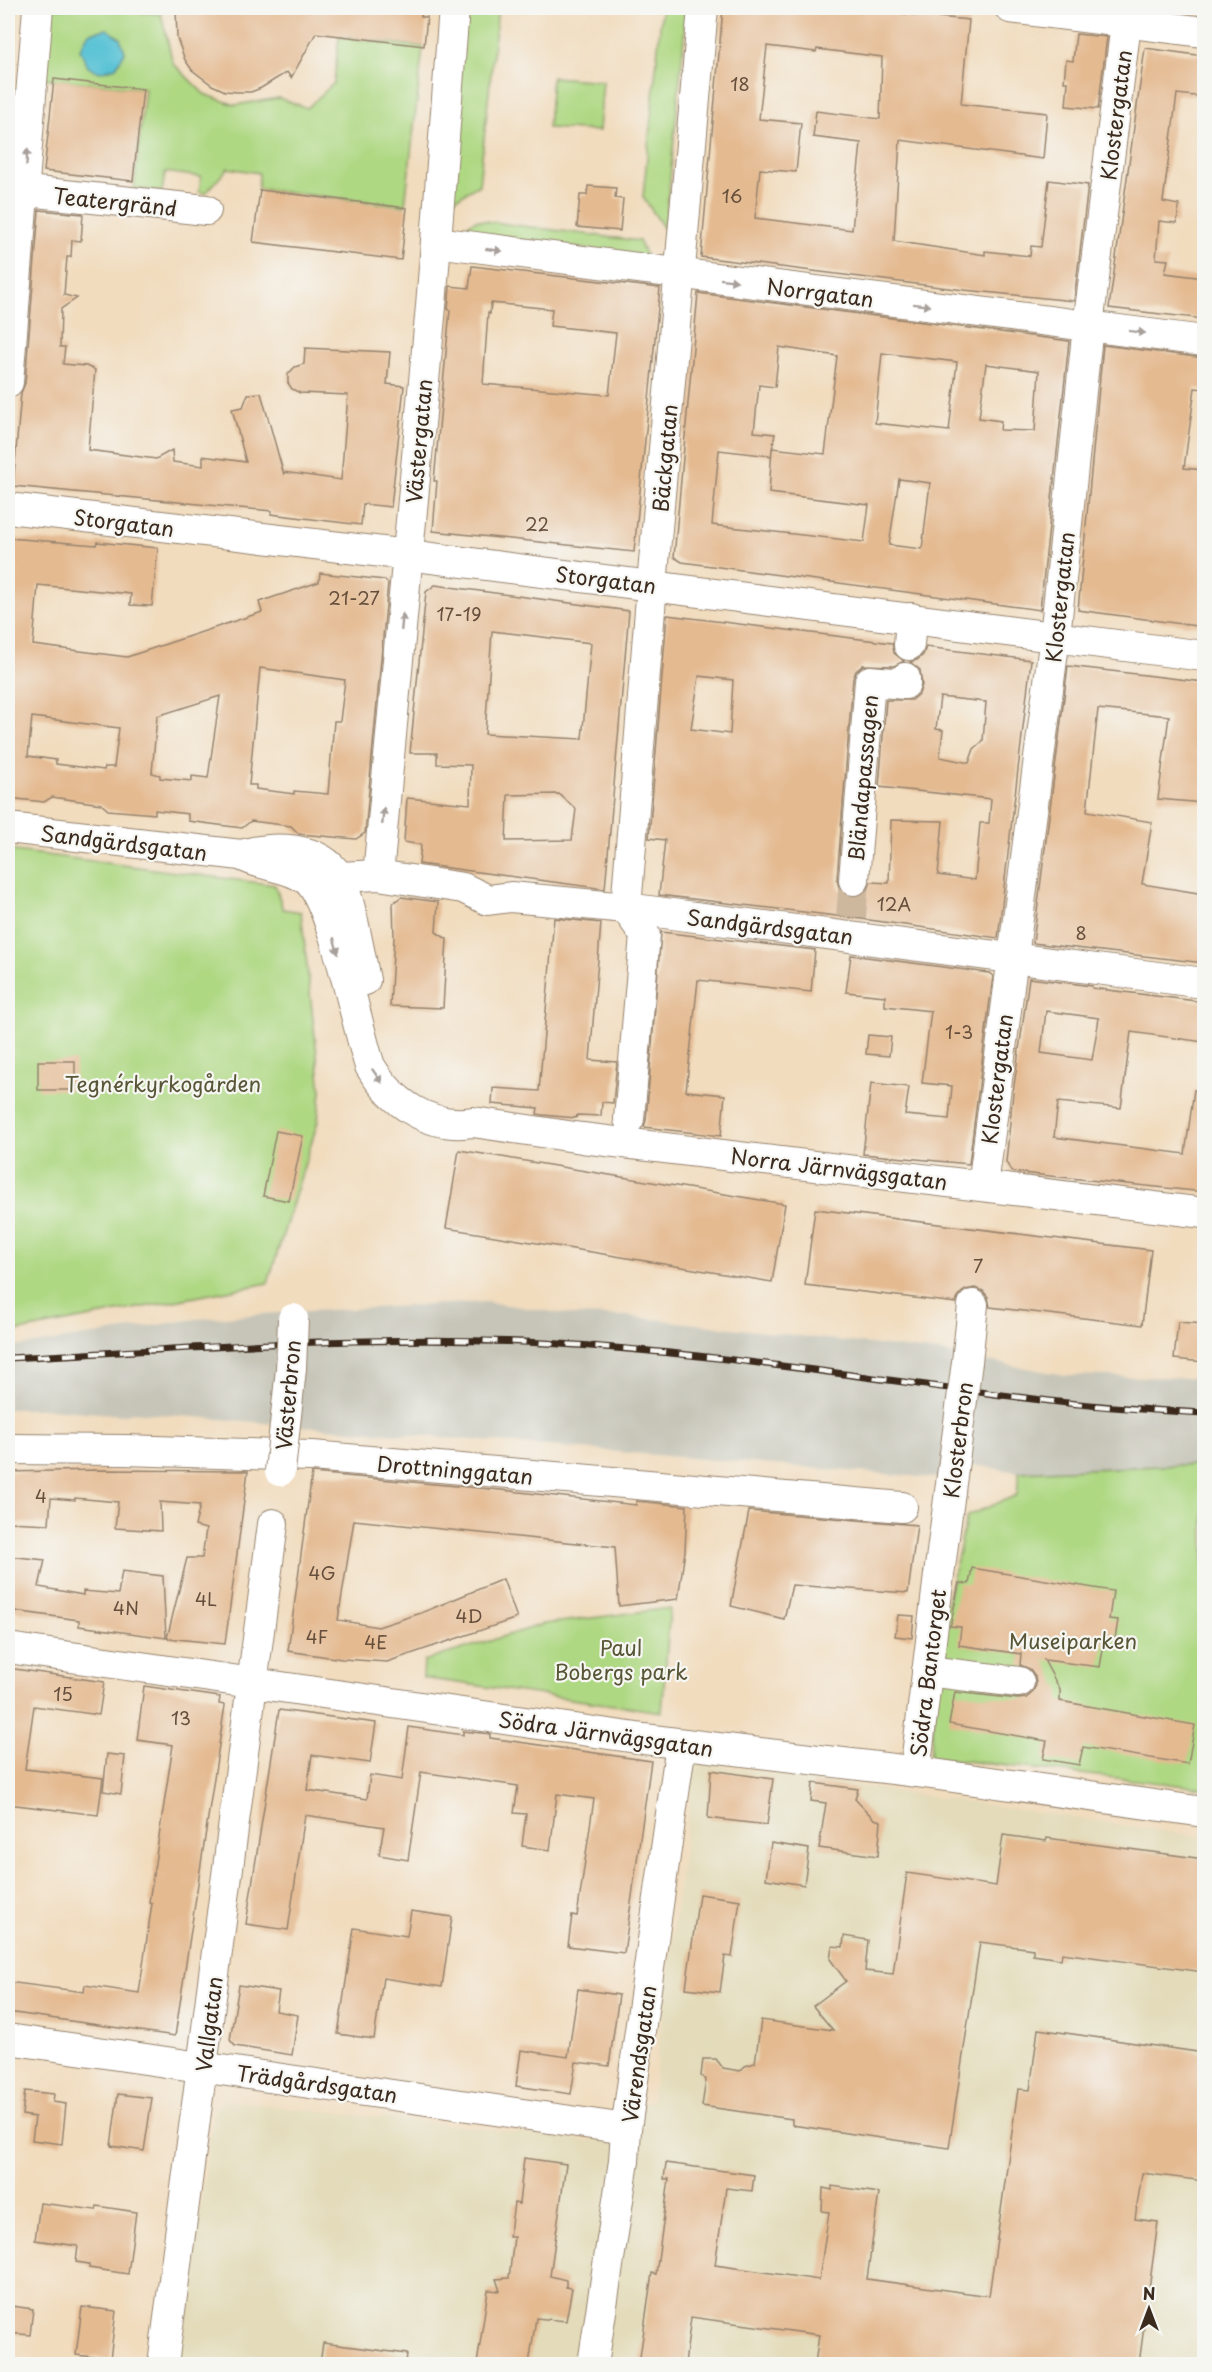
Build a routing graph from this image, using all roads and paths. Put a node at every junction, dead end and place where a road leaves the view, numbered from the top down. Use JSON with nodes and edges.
{"nodes":[{"id":1,"x":38,"y":8,"type":"edge"},
{"id":2,"x":454,"y":8,"type":"edge"},
{"id":3,"x":703,"y":8,"type":"edge"},
{"id":4,"x":1010,"y":8,"type":"edge"},
{"id":5,"x":1127,"y":15,"type":"edge"},
{"id":6,"x":1204,"y":32,"type":"edge"},
{"id":7,"x":16,"y":191,"type":"edge"},
{"id":8,"x":206,"y":210,"type":"dead end"},
{"id":9,"x":436,"y":242,"type":"junction"},
{"id":10,"x":681,"y":274,"type":"junction"},
{"id":11,"x":1088,"y":326,"type":"junction"},
{"id":12,"x":1204,"y":341,"type":"edge"},
{"id":13,"x":8,"y":382,"type":"edge"},
{"id":14,"x":8,"y":508,"type":"edge"},
{"id":15,"x":408,"y":555,"type":"junction"},
{"id":16,"x":652,"y":585,"type":"junction"},
{"id":17,"x":1055,"y":636,"type":"junction"},
{"id":18,"x":1204,"y":656,"type":"edge"},
{"id":19,"x":906,"y":678,"type":"dead end"},
{"id":20,"x":8,"y":828,"type":"edge"},
{"id":21,"x":378,"y":875,"type":"junction"},
{"id":22,"x":854,"y":880,"type":"tunnel mouth"},
{"id":23,"x":328,"y":884,"type":"junction"},
{"id":24,"x":626,"y":908,"type":"junction"},
{"id":25,"x":1012,"y":957,"type":"junction"},
{"id":26,"x":1204,"y":983,"type":"edge"},
{"id":27,"x":629,"y":1119,"type":"dead end"},
{"id":28,"x":983,"y":1186,"type":"junction"},
{"id":29,"x":1204,"y":1213,"type":"edge"},
{"id":30,"x":973,"y":1305,"type":"dead end"},
{"id":31,"x":293,"y":1319,"type":"dead end"},
{"id":32,"x":8,"y":1449,"type":"edge"},
{"id":33,"x":280,"y":1471,"type":"dead end"},
{"id":34,"x":902,"y":1507,"type":"dead end"},
{"id":35,"x":273,"y":1524,"type":"dead end"},
{"id":36,"x":939,"y":1575,"type":"joint"},
{"id":37,"x":8,"y":1648,"type":"edge"},
{"id":38,"x":927,"y":1671,"type":"junction"},
{"id":39,"x":254,"y":1672,"type":"junction"},
{"id":40,"x":1018,"y":1682,"type":"dead end"},
{"id":41,"x":681,"y":1744,"type":"junction"},
{"id":42,"x":915,"y":1772,"type":"junction"},
{"id":43,"x":1204,"y":1812,"type":"edge"},
{"id":44,"x":8,"y":2039,"type":"edge"},
{"id":45,"x":203,"y":2067,"type":"junction"},
{"id":46,"x":626,"y":2129,"type":"junction"},
{"id":47,"x":163,"y":2364,"type":"edge"},
{"id":48,"x":593,"y":2364,"type":"edge"}],
"edges":[{"from":7,"to":1,"type":"street","one_way":true},
{"from":2,"to":9,"type":"street","name":"Västergatan"},
{"from":3,"to":10,"type":"street","name":"Bäckgatan"},
{"from":4,"to":5,"type":"street"},
{"from":5,"to":6,"type":"street"},
{"from":5,"to":11,"type":"street","name":"Klostergatan"},
{"from":7,"to":8,"type":"street","name":"Teatergränd"},
{"from":7,"to":13,"type":"street"},
{"from":9,"to":10,"type":"street","name":"Norrgatan","one_way":true},
{"from":9,"to":15,"type":"street","name":"Västergatan"},
{"from":10,"to":11,"type":"street","name":"Norrgatan","one_way":true},
{"from":10,"to":16,"type":"street","name":"Bäckgatan"},
{"from":11,"to":12,"type":"street","name":"Norrgatan","one_way":true},
{"from":11,"to":17,"type":"street","name":"Klostergatan"},
{"from":14,"to":15,"type":"street","name":"Storgatan"},
{"from":15,"to":16,"type":"street","name":"Storgatan"},
{"from":21,"to":15,"type":"street","name":"Västergatan","one_way":true},
{"from":16,"to":17,"type":"street","name":"Storgatan"},
{"from":16,"to":24,"type":"street","name":"Bäckgatan"},
{"from":17,"to":18,"type":"street","name":"Storgatan"},
{"from":17,"to":25,"type":"street","name":"Klostergatan"},
{"from":19,"to":22,"type":"street","name":"Bländapassagen"},
{"from":20,"to":23,"type":"street","name":"Sandgärdsgatan"},
{"from":21,"to":23,"type":"street","name":"Sandgärdsgatan"},
{"from":21,"to":24,"type":"street","name":"Sandgärdsgatan"},
{"from":23,"to":28,"type":"street","name":"Norra Järnvägsgatan"},
{"from":24,"to":25,"type":"street","name":"Sandgärdsgatan"},
{"from":24,"to":27,"type":"street"},
{"from":25,"to":26,"type":"street","name":"Sandgärdsgatan"},
{"from":25,"to":28,"type":"street","name":"Klostergatan"},
{"from":28,"to":29,"type":"street","name":"Norra Järnvägsgatan"},
{"from":30,"to":36,"type":"street","name":"Klosterbron","bridge":true},
{"from":31,"to":33,"type":"street","name":"Västerbron","bridge":true},
{"from":32,"to":34,"type":"street","name":"Drottninggatan"},
{"from":35,"to":39,"type":"street","name":"Vallgatan"},
{"from":36,"to":38,"type":"street","name":"Södra Bantorget"},
{"from":37,"to":39,"type":"street","name":"Södra Järnvägsgatan"},
{"from":38,"to":40,"type":"street"},
{"from":38,"to":42,"type":"street","name":"Södra Bantorget"},
{"from":39,"to":41,"type":"street","name":"Södra Järnvägsgatan"},
{"from":39,"to":45,"type":"street","name":"Vallgatan"},
{"from":41,"to":42,"type":"street","name":"Södra Järnvägsgatan"},
{"from":41,"to":46,"type":"street","name":"Värendsgatan"},
{"from":42,"to":43,"type":"street","name":"Södra Järnvägsgatan"},
{"from":44,"to":45,"type":"street","name":"Trädgårdsgatan"},
{"from":45,"to":46,"type":"street","name":"Trädgårdsgatan"},
{"from":45,"to":47,"type":"street","name":"Vallgatan"},
{"from":46,"to":48,"type":"street","name":"Värendsgatan"}]}
